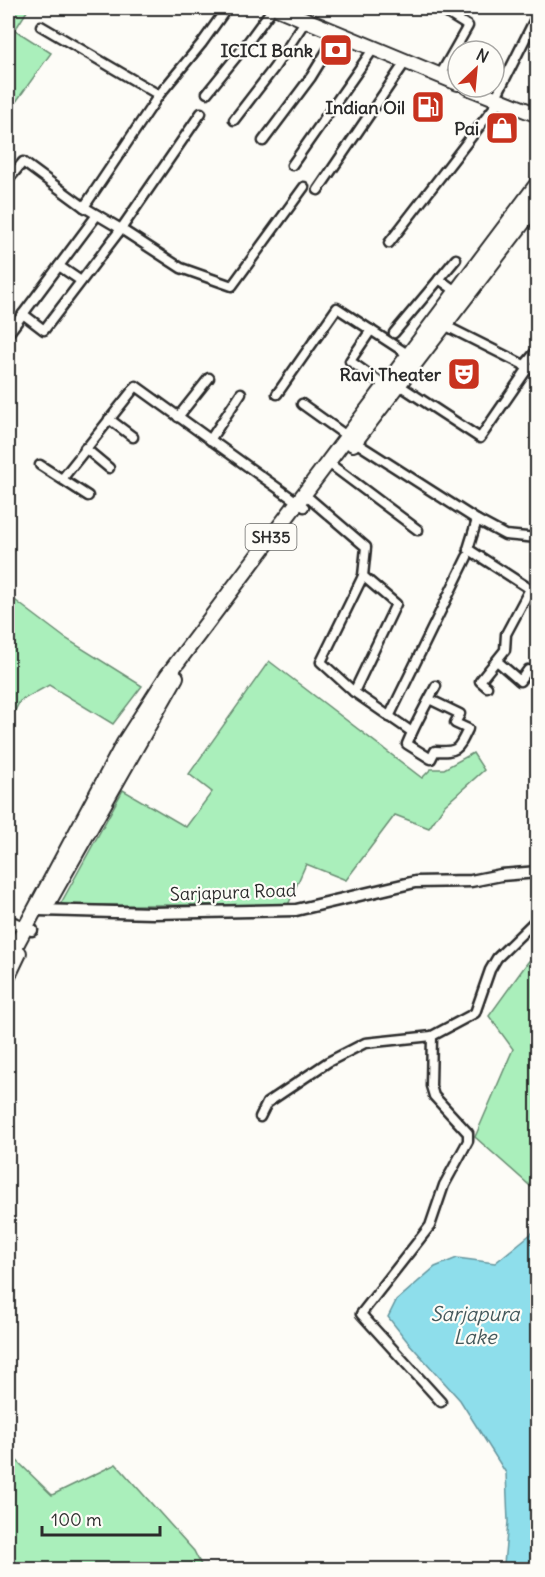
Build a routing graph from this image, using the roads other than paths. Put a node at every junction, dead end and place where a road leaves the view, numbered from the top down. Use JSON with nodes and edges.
{"nodes":[{"id":1,"x":228,"y":8,"type":"edge"},
{"id":2,"x":275,"y":8,"type":"edge"},
{"id":3,"x":296,"y":8,"type":"edge"},
{"id":4,"x":439,"y":8,"type":"edge"},
{"id":5,"x":459,"y":8,"type":"edge"},
{"id":6,"x":537,"y":13,"type":"edge"},
{"id":7,"x":454,"y":17,"type":"junction"},
{"id":8,"x":306,"y":20,"type":"junction"},
{"id":9,"x":41,"y":27,"type":"dead end"},
{"id":10,"x":338,"y":33,"type":"junction"},
{"id":11,"x":367,"y":43,"type":"junction"},
{"id":12,"x":406,"y":61,"type":"junction"},
{"id":13,"x":427,"y":66,"type":"junction"},
{"id":14,"x":442,"y":70,"type":"junction"},
{"id":15,"x":446,"y":72,"type":"edge"},
{"id":16,"x":446,"y":76,"type":"edge"},
{"id":17,"x":506,"y":79,"type":"edge"},
{"id":18,"x":207,"y":93,"type":"dead end"},
{"id":19,"x":159,"y":95,"type":"junction"},
{"id":20,"x":496,"y":99,"type":"edge"},
{"id":21,"x":499,"y":99,"type":"edge"},
{"id":22,"x":501,"y":99,"type":"edge"},
{"id":23,"x":537,"y":108,"type":"edge"},
{"id":24,"x":201,"y":113,"type":"dead end"},
{"id":25,"x":537,"y":115,"type":"edge"},
{"id":26,"x":234,"y":120,"type":"dead end"},
{"id":27,"x":262,"y":141,"type":"dead end"},
{"id":28,"x":292,"y":165,"type":"dead end"},
{"id":29,"x":8,"y":180,"type":"edge"},
{"id":30,"x":537,"y":183,"type":"edge"},
{"id":31,"x":304,"y":187,"type":"dead end"},
{"id":32,"x":318,"y":190,"type":"dead end"},
{"id":33,"x":537,"y":203,"type":"edge"},
{"id":34,"x":84,"y":207,"type":"junction"},
{"id":35,"x":97,"y":215,"type":"junction"},
{"id":36,"x":121,"y":229,"type":"junction"},
{"id":37,"x":389,"y":243,"type":"dead end"},
{"id":38,"x":456,"y":259,"type":"dead end"},
{"id":39,"x":59,"y":266,"type":"junction"},
{"id":40,"x":439,"y":279,"type":"junction"},
{"id":41,"x":81,"y":281,"type":"junction"},
{"id":42,"x":457,"y":292,"type":"junction"},
{"id":43,"x":23,"y":314,"type":"junction"},
{"id":44,"x":444,"y":325,"type":"junction"},
{"id":45,"x":371,"y":330,"type":"junction"},
{"id":46,"x":394,"y":333,"type":"dead end"},
{"id":47,"x":8,"y":334,"type":"edge"},
{"id":48,"x":428,"y":338,"type":"junction"},
{"id":49,"x":537,"y":348,"type":"edge"},
{"id":50,"x":409,"y":355,"type":"junction"},
{"id":51,"x":526,"y":367,"type":"junction"},
{"id":52,"x":537,"y":372,"type":"edge"},
{"id":53,"x":209,"y":378,"type":"dead end"},
{"id":54,"x":392,"y":386,"type":"junction"},
{"id":55,"x":242,"y":393,"type":"dead end"},
{"id":56,"x":277,"y":394,"type":"dead end"},
{"id":57,"x":302,"y":404,"type":"dead end"},
{"id":58,"x":178,"y":417,"type":"junction"},
{"id":59,"x":109,"y":418,"type":"junction"},
{"id":60,"x":133,"y":437,"type":"dead end"},
{"id":61,"x":351,"y":439,"type":"junction"},
{"id":62,"x":210,"y":440,"type":"junction"},
{"id":63,"x":85,"y":448,"type":"junction"},
{"id":64,"x":40,"y":465,"type":"dead end"},
{"id":65,"x":334,"y":467,"type":"junction"},
{"id":66,"x":109,"y":468,"type":"dead end"},
{"id":67,"x":62,"y":479,"type":"junction"},
{"id":68,"x":88,"y":496,"type":"dead end"},
{"id":69,"x":304,"y":503,"type":"junction"},
{"id":70,"x":477,"y":520,"type":"junction"},
{"id":71,"x":418,"y":530,"type":"dead end"},
{"id":72,"x":537,"y":538,"type":"edge"},
{"id":73,"x":467,"y":557,"type":"dead end"},
{"id":74,"x":363,"y":576,"type":"junction"},
{"id":75,"x":497,"y":661,"type":"junction"},
{"id":76,"x":537,"y":674,"type":"edge"},
{"id":77,"x":436,"y":686,"type":"dead end"},
{"id":78,"x":487,"y":687,"type":"dead end"},
{"id":79,"x":354,"y":692,"type":"junction"},
{"id":80,"x":429,"y":699,"type":"junction"},
{"id":81,"x":389,"y":717,"type":"junction"},
{"id":82,"x":412,"y":732,"type":"junction"},
{"id":83,"x":537,"y":872,"type":"edge"},
{"id":84,"x":39,"y":910,"type":"junction"},
{"id":85,"x":537,"y":918,"type":"edge"},
{"id":86,"x":8,"y":921,"type":"edge"},
{"id":87,"x":28,"y":928,"type":"junction"},
{"id":88,"x":8,"y":960,"type":"edge"},
{"id":89,"x":8,"y":976,"type":"edge"},
{"id":90,"x":432,"y":1036,"type":"junction"},
{"id":91,"x":260,"y":1117,"type":"dead end"},
{"id":92,"x":441,"y":1402,"type":"dead end"}],
"edges":[{"from":1,"to":19,"type":"street"},
{"from":2,"to":8,"type":"main road"},
{"from":2,"to":18,"type":"street"},
{"from":3,"to":11,"type":"main road"},
{"from":4,"to":7,"type":"street"},
{"from":5,"to":7,"type":"street"},
{"from":6,"to":17,"type":"street"},
{"from":7,"to":14,"type":"street"},
{"from":8,"to":10,"type":"main road"},
{"from":8,"to":26,"type":"street"},
{"from":9,"to":19,"type":"street"},
{"from":10,"to":11,"type":"main road"},
{"from":10,"to":27,"type":"street"},
{"from":11,"to":12,"type":"main road"},
{"from":11,"to":13,"type":"main road"},
{"from":11,"to":28,"type":"street"},
{"from":12,"to":13,"type":"main road"},
{"from":12,"to":32,"type":"street"},
{"from":13,"to":14,"type":"main road"},
{"from":13,"to":16,"type":"main road"},
{"from":14,"to":15,"type":"main road"},
{"from":19,"to":34,"type":"street"},
{"from":20,"to":37,"type":"street"},
{"from":21,"to":25,"type":"main road"},
{"from":22,"to":23,"type":"main road"},
{"from":24,"to":36,"type":"street"},
{"from":29,"to":34,"type":"street"},
{"from":30,"to":42,"type":"main road","number":"SH35"},
{"from":31,"to":36,"type":"street"},
{"from":33,"to":44,"type":"main road","number":"SH35"},
{"from":34,"to":35,"type":"street"},
{"from":35,"to":36,"type":"street"},
{"from":35,"to":39,"type":"street"},
{"from":36,"to":41,"type":"street"},
{"from":38,"to":40,"type":"street"},
{"from":39,"to":41,"type":"street"},
{"from":39,"to":43,"type":"street"},
{"from":40,"to":42,"type":"street"},
{"from":40,"to":46,"type":"street"},
{"from":41,"to":43,"type":"street"},
{"from":42,"to":48,"type":"main road","number":"SH35"},
{"from":43,"to":47,"type":"street"},
{"from":44,"to":48,"type":"main road","number":"SH35"},
{"from":44,"to":51,"type":"street"},
{"from":45,"to":50,"type":"street"},
{"from":45,"to":54,"type":"street"},
{"from":45,"to":56,"type":"street"},
{"from":48,"to":50,"type":"main road","number":"SH35"},
{"from":48,"to":54,"type":"main road","number":"SH35"},
{"from":49,"to":51,"type":"street"},
{"from":50,"to":54,"type":"main road","number":"SH35"},
{"from":51,"to":52,"type":"street"},
{"from":51,"to":54,"type":"street"},
{"from":53,"to":58,"type":"street"},
{"from":54,"to":61,"type":"main road","number":"SH35"},
{"from":55,"to":62,"type":"street"},
{"from":57,"to":61,"type":"street"},
{"from":58,"to":59,"type":"street"},
{"from":58,"to":62,"type":"street"},
{"from":59,"to":60,"type":"street"},
{"from":59,"to":63,"type":"street"},
{"from":61,"to":65,"type":"main road","number":"SH35"},
{"from":61,"to":69,"type":"main road","number":"SH35"},
{"from":61,"to":70,"type":"street"},
{"from":62,"to":69,"type":"street"},
{"from":63,"to":66,"type":"street"},
{"from":63,"to":67,"type":"street"},
{"from":64,"to":67,"type":"street"},
{"from":65,"to":69,"type":"main road","number":"SH35"},
{"from":65,"to":71,"type":"street"},
{"from":67,"to":68,"type":"street"},
{"from":69,"to":74,"type":"street"},
{"from":69,"to":84,"type":"main road","number":"SH35"},
{"from":70,"to":72,"type":"street"},
{"from":70,"to":75,"type":"street"},
{"from":73,"to":81,"type":"street"},
{"from":74,"to":79,"type":"street"},
{"from":74,"to":79,"type":"street"},
{"from":75,"to":76,"type":"street"},
{"from":75,"to":78,"type":"street"},
{"from":77,"to":80,"type":"street"},
{"from":79,"to":81,"type":"street"},
{"from":80,"to":82,"type":"street"},
{"from":80,"to":82,"type":"street"},
{"from":81,"to":82,"type":"street"},
{"from":83,"to":84,"type":"street","name":"Sarjapura Road"},
{"from":84,"to":87,"type":"main road","number":"SH35"},
{"from":85,"to":90,"type":"street"},
{"from":86,"to":87,"type":"street"},
{"from":87,"to":88,"type":"main road","number":"SH35"},
{"from":87,"to":89,"type":"main road","number":"SH35"},
{"from":90,"to":91,"type":"street"},
{"from":90,"to":92,"type":"street"}]}
